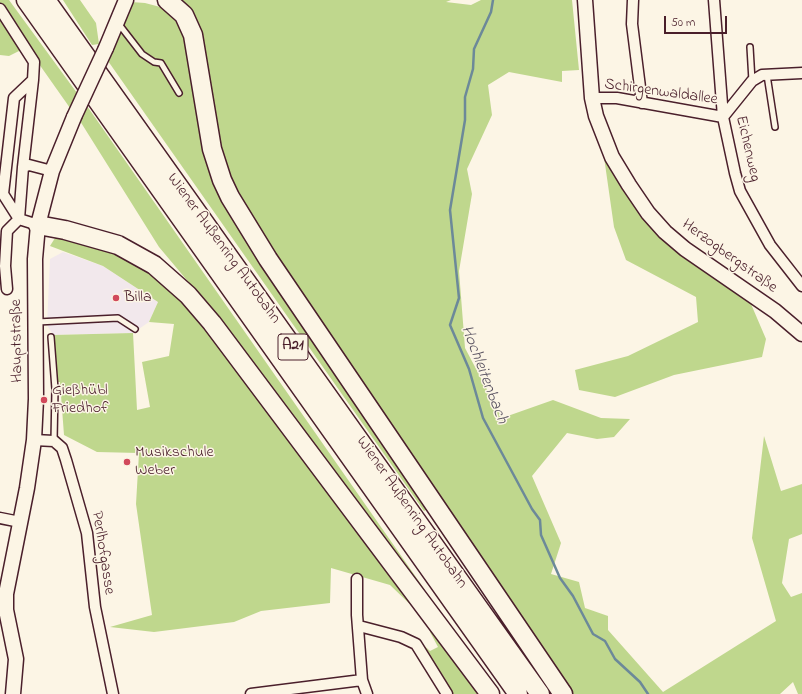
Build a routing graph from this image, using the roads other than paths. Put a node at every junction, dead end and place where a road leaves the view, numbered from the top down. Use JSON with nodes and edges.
{"nodes":[{"id":1,"x":26,"y":0,"type":"edge"},
{"id":2,"x":46,"y":0,"type":"edge"},
{"id":3,"x":126,"y":0,"type":"edge"},
{"id":4,"x":167,"y":0,"type":"edge"},
{"id":5,"x":585,"y":0,"type":"edge"},
{"id":6,"x":633,"y":0,"type":"edge"},
{"id":7,"x":714,"y":0,"type":"edge"},
{"id":8,"x":0,"y":9,"type":"edge"},
{"id":9,"x":118,"y":22,"type":"junction"},
{"id":10,"x":750,"y":47,"type":"dead end"},
{"id":11,"x":802,"y":73,"type":"edge"},
{"id":12,"x":767,"y":75,"type":"junction"},
{"id":13,"x":33,"y":80,"type":"junction"},
{"id":14,"x":752,"y":81,"type":"junction"},
{"id":15,"x":179,"y":93,"type":"dead end"},
{"id":16,"x":592,"y":98,"type":"junction"},
{"id":17,"x":642,"y":103,"type":"junction"},
{"id":18,"x":723,"y":117,"type":"junction"},
{"id":19,"x":775,"y":127,"type":"dead end"},
{"id":20,"x":24,"y":167,"type":"junction"},
{"id":21,"x":52,"y":171,"type":"junction"},
{"id":22,"x":19,"y":219,"type":"junction"},
{"id":23,"x":38,"y":225,"type":"junction"},
{"id":24,"x":802,"y":286,"type":"edge"},
{"id":25,"x":7,"y":289,"type":"dead end"},
{"id":26,"x":34,"y":322,"type":"junction"},
{"id":27,"x":136,"y":329,"type":"dead end"},
{"id":28,"x":802,"y":334,"type":"edge"},
{"id":29,"x":51,"y":337,"type":"dead end"},
{"id":30,"x":34,"y":440,"type":"junction"},
{"id":31,"x":54,"y":441,"type":"junction"},
{"id":32,"x":0,"y":518,"type":"edge"},
{"id":33,"x":20,"y":522,"type":"junction"},
{"id":34,"x":357,"y":579,"type":"dead end"},
{"id":35,"x":3,"y":587,"type":"edge"},
{"id":36,"x":3,"y":607,"type":"edge"},
{"id":37,"x":359,"y":626,"type":"junction"},
{"id":38,"x":362,"y":680,"type":"junction"},
{"id":39,"x":13,"y":694,"type":"edge"},
{"id":40,"x":113,"y":694,"type":"edge"},
{"id":41,"x":251,"y":694,"type":"edge"},
{"id":42,"x":368,"y":694,"type":"edge"},
{"id":43,"x":447,"y":694,"type":"edge"},
{"id":44,"x":490,"y":694,"type":"edge"},
{"id":45,"x":518,"y":694,"type":"edge"},
{"id":46,"x":540,"y":694,"type":"edge"},
{"id":47,"x":563,"y":694,"type":"edge"}],
"edges":[{"from":1,"to":45,"type":"highway","name":"Wiener Außenring Autobahn","number":"A21"},
{"from":2,"to":46,"type":"highway","name":"Wiener Außenring Autobahn","number":"A21"},
{"from":3,"to":9,"type":"main road","name":"Hauptstraße"},
{"from":4,"to":47,"type":"highway"},
{"from":5,"to":16,"type":"main road","name":"Herzogbergstraße"},
{"from":6,"to":17,"type":"street"},
{"from":7,"to":18,"type":"street","name":"Eichenweg"},
{"from":8,"to":13,"type":"street"},
{"from":9,"to":15,"type":"lane"},
{"from":9,"to":21,"type":"main road","name":"Hauptstraße","bridge":true},
{"from":10,"to":14,"type":"lane"},
{"from":11,"to":12,"type":"street","name":"Schirgenwaldallee"},
{"from":12,"to":14,"type":"street","name":"Schirgenwaldallee"},
{"from":12,"to":19,"type":"lane"},
{"from":13,"to":20,"type":"street"},
{"from":13,"to":22,"type":"street"},
{"from":14,"to":18,"type":"street","name":"Schirgenwaldallee"},
{"from":16,"to":17,"type":"street","name":"Schirgenwaldallee"},
{"from":16,"to":28,"type":"main road","name":"Herzogbergstraße"},
{"from":17,"to":18,"type":"street","name":"Schirgenwaldallee"},
{"from":18,"to":24,"type":"street","name":"Eichenweg"},
{"from":20,"to":21,"type":"street"},
{"from":20,"to":22,"type":"street"},
{"from":21,"to":23,"type":"main road","name":"Hauptstraße"},
{"from":22,"to":23,"type":"street"},
{"from":22,"to":25,"type":"street","name":"Hauptstraße"},
{"from":23,"to":26,"type":"main road","name":"Hauptstraße"},
{"from":23,"to":44,"type":"highway"},
{"from":26,"to":27,"type":"lane"},
{"from":26,"to":30,"type":"main road","name":"Hauptstraße"},
{"from":29,"to":31,"type":"lane"},
{"from":30,"to":31,"type":"street"},
{"from":30,"to":33,"type":"main road","name":"Hauptstraße"},
{"from":31,"to":40,"type":"street","name":"Perlhofgasse"},
{"from":32,"to":33,"type":"street"},
{"from":33,"to":35,"type":"main road","name":"Hauptstraße"},
{"from":34,"to":37,"type":"street"},
{"from":35,"to":36,"type":"main road","name":"Hauptstraße"},
{"from":36,"to":39,"type":"main road","name":"Hauptstraße"},
{"from":37,"to":38,"type":"street"},
{"from":37,"to":43,"type":"street"},
{"from":38,"to":41,"type":"street"},
{"from":38,"to":42,"type":"street"}]}
